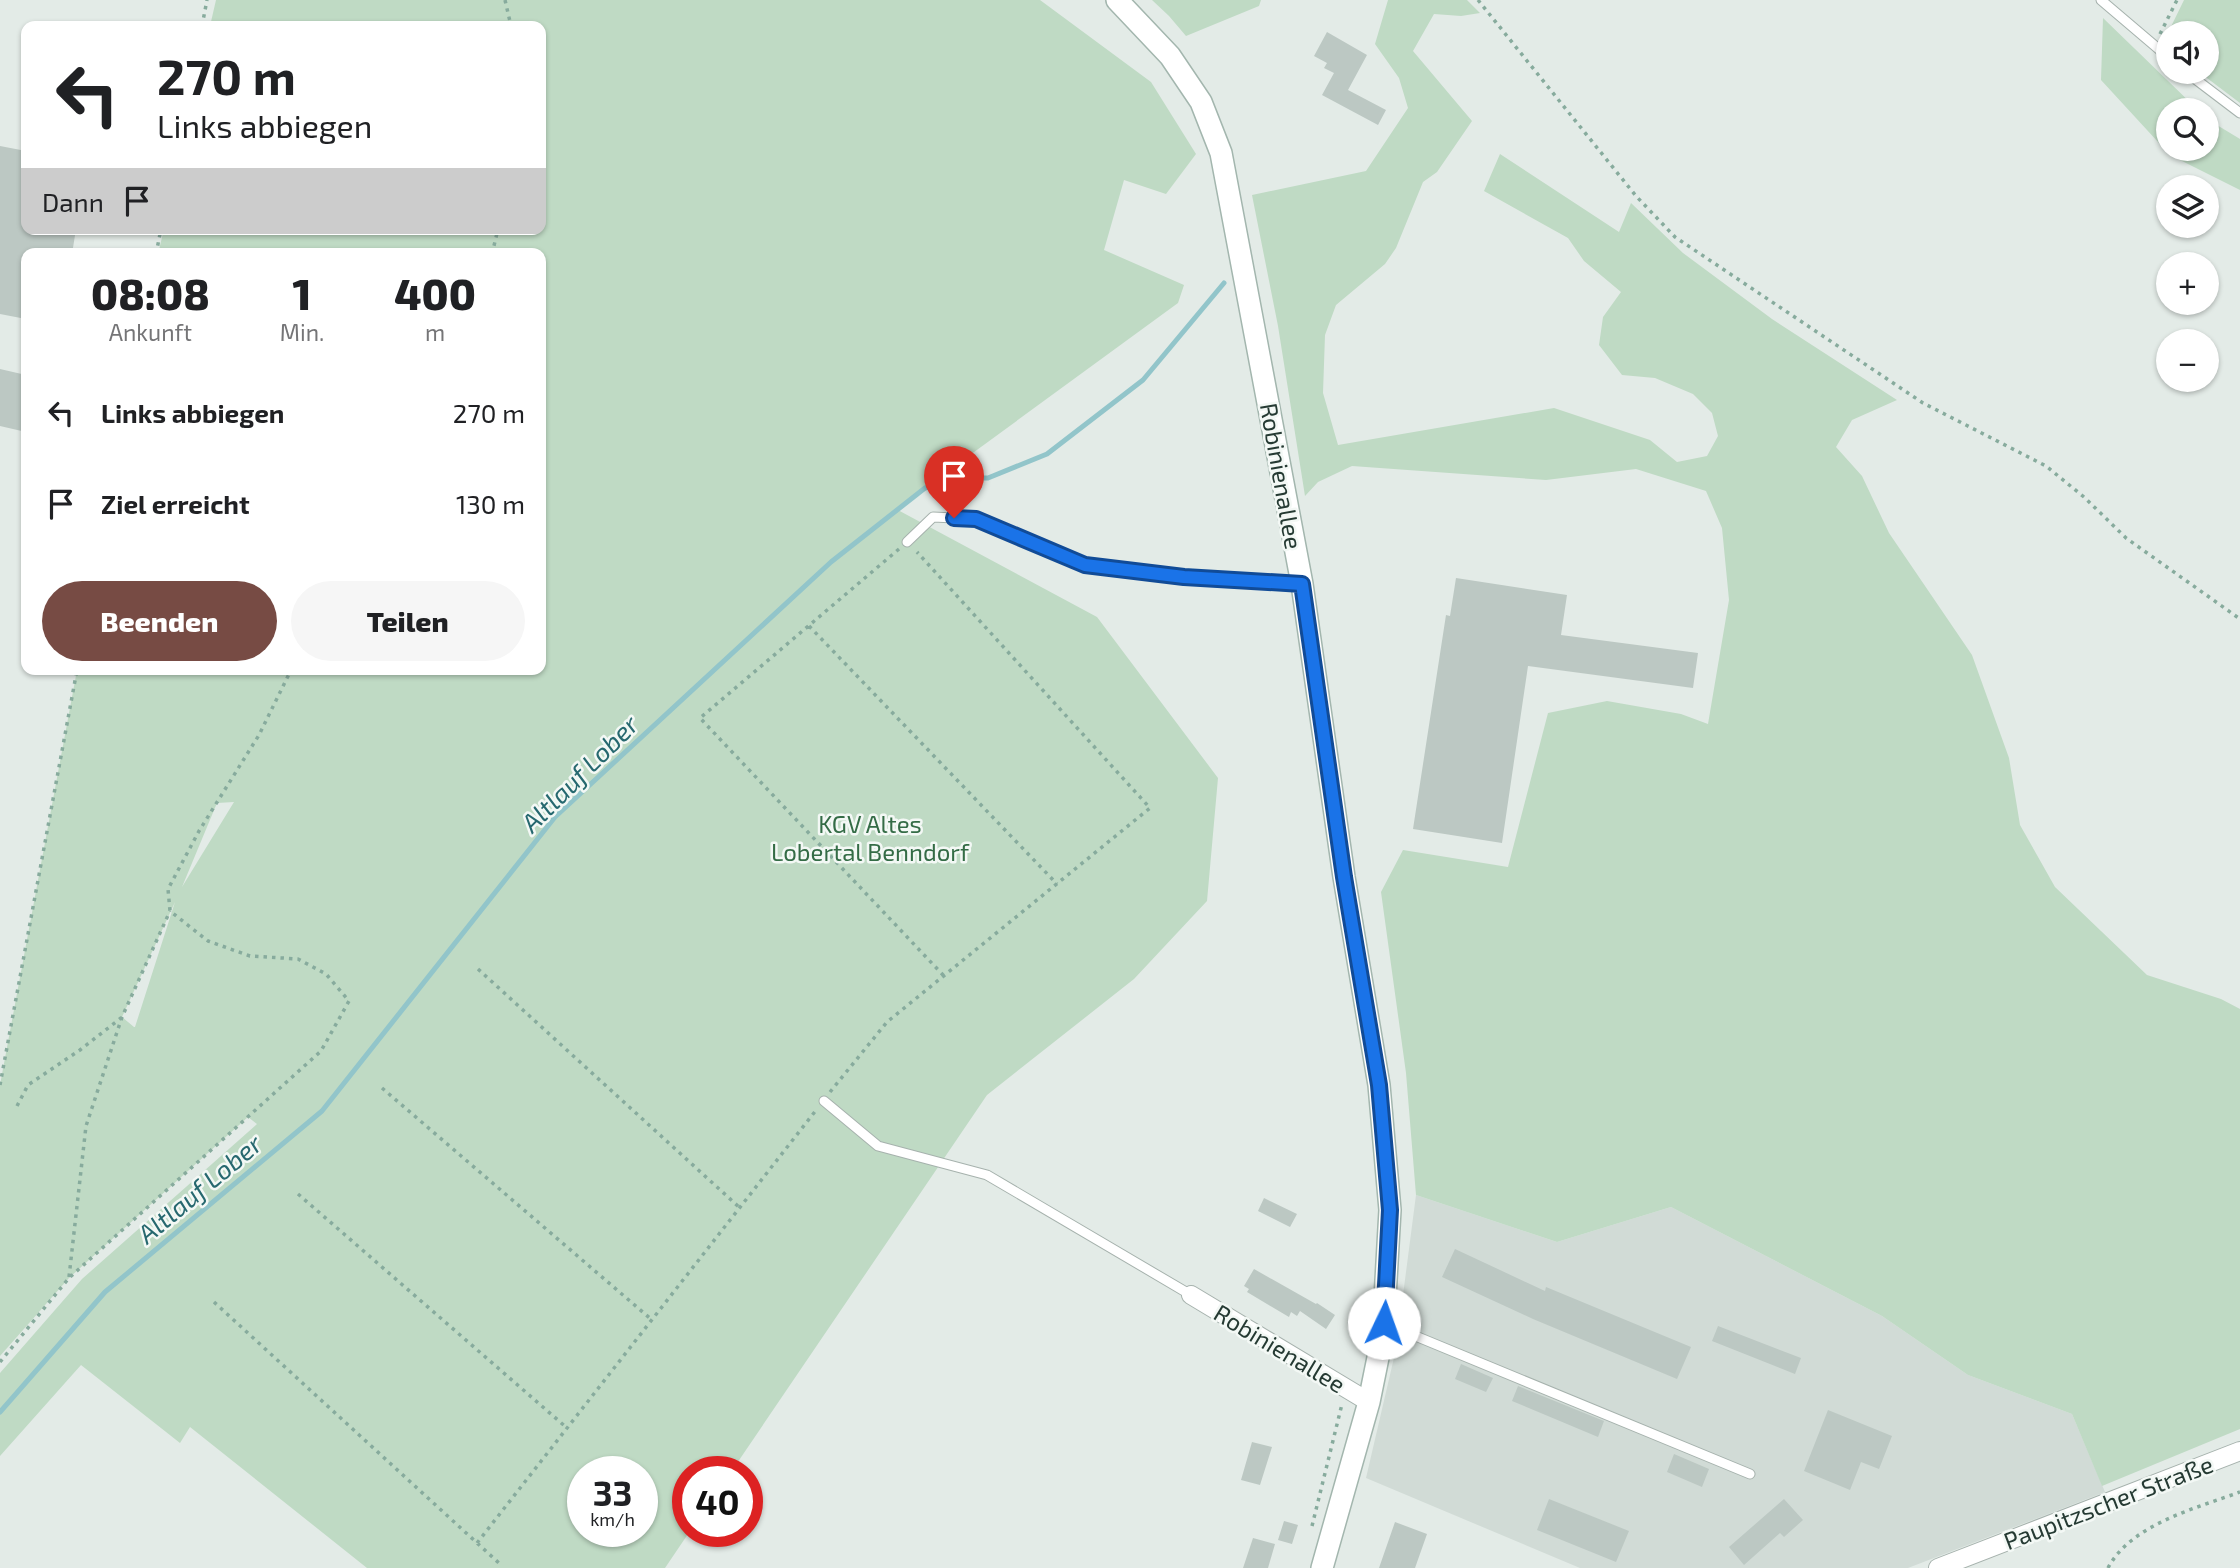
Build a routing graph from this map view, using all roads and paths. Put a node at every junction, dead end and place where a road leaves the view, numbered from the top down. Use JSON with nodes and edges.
{"nodes":[{"id":1,"x":207,"y":0,"type":"edge"},
{"id":2,"x":505,"y":0,"type":"edge"},
{"id":3,"x":1117,"y":0,"type":"edge"},
{"id":4,"x":1478,"y":0,"type":"edge"},
{"id":5,"x":2101,"y":0,"type":"edge"},
{"id":6,"x":2177,"y":0,"type":"edge"},
{"id":7,"x":203,"y":21,"type":"edge"},
{"id":8,"x":510,"y":21,"type":"edge"},
{"id":9,"x":2154,"y":45,"type":"joint"},
{"id":10,"x":2202,"y":84,"type":"edge"},
{"id":11,"x":2240,"y":113,"type":"edge"},
{"id":12,"x":907,"y":541,"type":"junction"},
{"id":13,"x":1302,"y":584,"type":"junction"},
{"id":14,"x":2240,"y":619,"type":"edge"},
{"id":15,"x":809,"y":625,"type":"junction"},
{"id":16,"x":76,"y":675,"type":"edge"},
{"id":17,"x":289,"y":675,"type":"edge"},
{"id":18,"x":1057,"y":884,"type":"junction"},
{"id":19,"x":170,"y":911,"type":"junction"},
{"id":20,"x":478,"y":968,"type":"dead end"},
{"id":21,"x":944,"y":976,"type":"junction"},
{"id":22,"x":122,"y":1017,"type":"junction"},
{"id":23,"x":0,"y":1085,"type":"edge"},
{"id":24,"x":382,"y":1088,"type":"dead end"},
{"id":25,"x":824,"y":1101,"type":"junction"},
{"id":26,"x":17,"y":1106,"type":"dead end"},
{"id":27,"x":298,"y":1194,"type":"dead end"},
{"id":28,"x":740,"y":1208,"type":"junction"},
{"id":29,"x":69,"y":1278,"type":"junction"},
{"id":30,"x":1191,"y":1295,"type":"joint"},
{"id":31,"x":214,"y":1301,"type":"dead end"},
{"id":32,"x":652,"y":1320,"type":"junction"},
{"id":33,"x":1384,"y":1323,"type":"junction"},
{"id":34,"x":0,"y":1362,"type":"edge"},
{"id":35,"x":1346,"y":1388,"type":"junction"},
{"id":36,"x":1369,"y":1402,"type":"junction"},
{"id":37,"x":567,"y":1427,"type":"junction"},
{"id":38,"x":2240,"y":1451,"type":"edge"},
{"id":39,"x":1750,"y":1474,"type":"dead end"},
{"id":40,"x":2240,"y":1492,"type":"edge"},
{"id":41,"x":1310,"y":1530,"type":"dead end"},
{"id":42,"x":477,"y":1543,"type":"junction"},
{"id":43,"x":500,"y":1564,"type":"dead end"},
{"id":44,"x":1322,"y":1568,"type":"edge"},
{"id":45,"x":1938,"y":1568,"type":"edge"},
{"id":46,"x":2108,"y":1568,"type":"edge"}],
"edges":[{"from":1,"to":7,"type":"path"},
{"from":2,"to":8,"type":"path"},
{"from":3,"to":13,"type":"street","name":"Robinienallee"},
{"from":4,"to":14,"type":"path"},
{"from":5,"to":9,"type":"lane"},
{"from":6,"to":9,"type":"path"},
{"from":10,"to":11,"type":"lane"},
{"from":12,"to":13,"type":"lane"},
{"from":12,"to":15,"type":"path"},
{"from":12,"to":18,"type":"path"},
{"from":13,"to":33,"type":"street","name":"Robinienallee"},
{"from":15,"to":18,"type":"path"},
{"from":15,"to":21,"type":"path"},
{"from":16,"to":23,"type":"path"},
{"from":17,"to":19,"type":"path"},
{"from":18,"to":21,"type":"path"},
{"from":19,"to":22,"type":"path"},
{"from":19,"to":29,"type":"path"},
{"from":20,"to":28,"type":"path"},
{"from":21,"to":25,"type":"path"},
{"from":22,"to":26,"type":"path"},
{"from":22,"to":29,"type":"path"},
{"from":24,"to":32,"type":"path"},
{"from":25,"to":28,"type":"path"},
{"from":25,"to":30,"type":"lane"},
{"from":27,"to":37,"type":"path"},
{"from":28,"to":32,"type":"path"},
{"from":29,"to":34,"type":"path"},
{"from":30,"to":35,"type":"street","name":"Robinienallee"},
{"from":31,"to":42,"type":"path"},
{"from":32,"to":37,"type":"path"},
{"from":33,"to":36,"type":"street","name":"Robinienallee"},
{"from":33,"to":39,"type":"lane"},
{"from":35,"to":36,"type":"street","name":"Robinienallee"},
{"from":35,"to":41,"type":"path"},
{"from":36,"to":44,"type":"street","name":"Robinienallee"},
{"from":37,"to":42,"type":"path"},
{"from":38,"to":45,"type":"street","name":"Paupitzscher Straße"},
{"from":40,"to":46,"type":"path"},
{"from":42,"to":43,"type":"path"}]}
